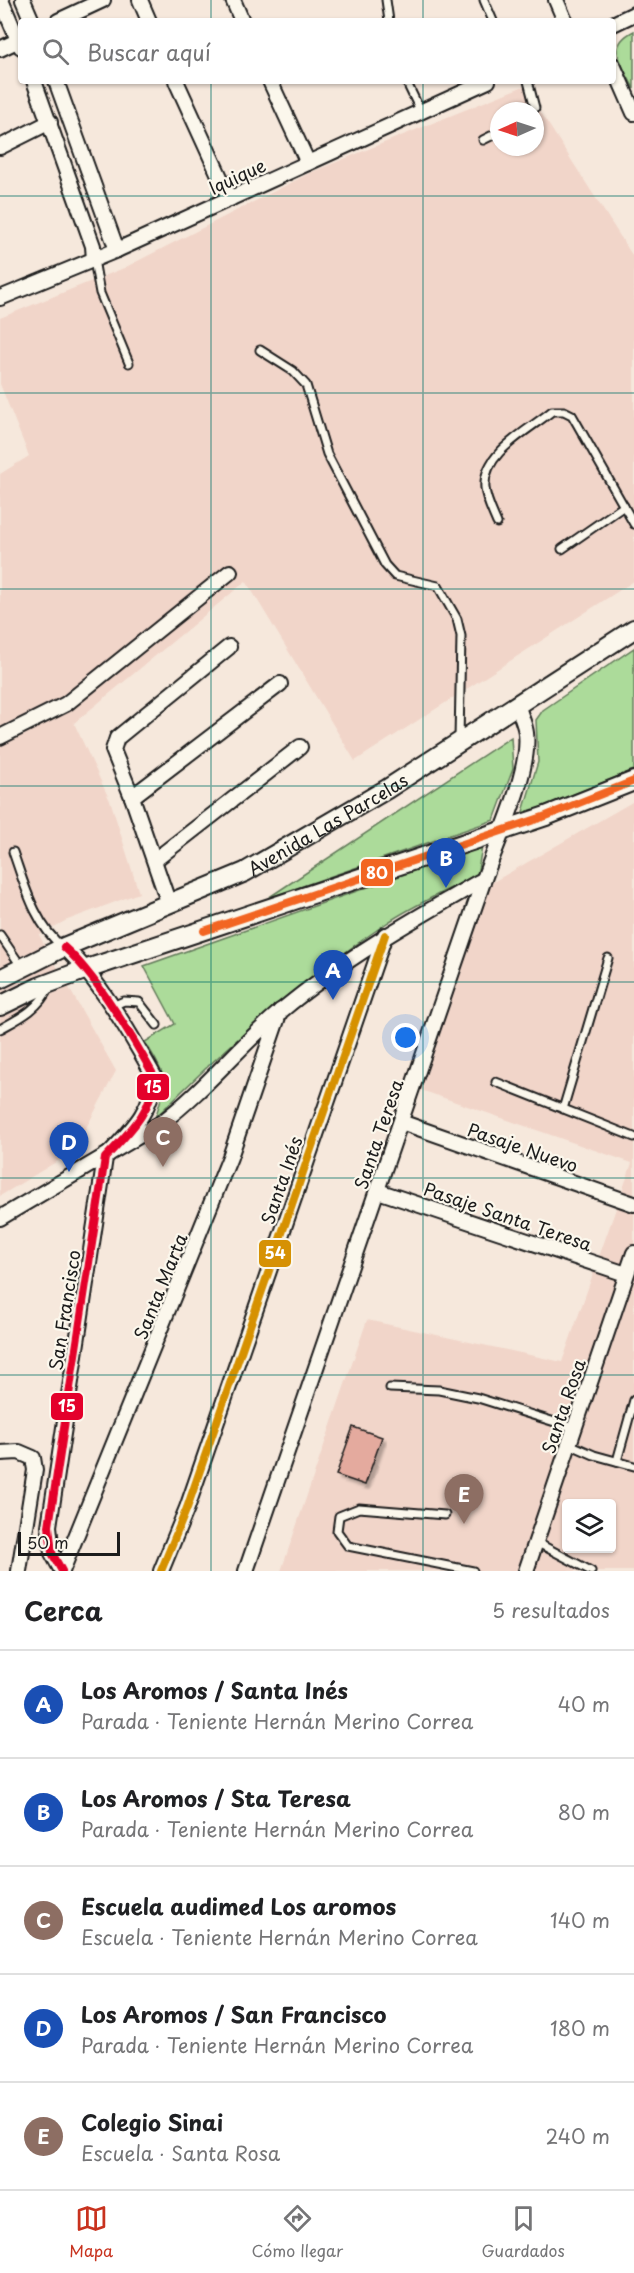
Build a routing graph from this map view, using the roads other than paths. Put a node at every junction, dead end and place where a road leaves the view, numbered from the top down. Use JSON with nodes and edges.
{"nodes":[{"id":1,"x":2,"y":0,"type":"edge"},
{"id":2,"x":23,"y":0,"type":"edge"},
{"id":3,"x":103,"y":0,"type":"edge"},
{"id":4,"x":140,"y":0,"type":"edge"},
{"id":5,"x":233,"y":0,"type":"edge"},
{"id":6,"x":386,"y":0,"type":"edge"},
{"id":7,"x":484,"y":0,"type":"edge"},
{"id":8,"x":556,"y":0,"type":"edge"},
{"id":9,"x":634,"y":14,"type":"edge"},
{"id":10,"x":31,"y":18,"type":"edge"},
{"id":11,"x":64,"y":18,"type":"edge"},
{"id":12,"x":148,"y":18,"type":"edge"},
{"id":13,"x":241,"y":18,"type":"edge"},
{"id":14,"x":389,"y":18,"type":"edge"},
{"id":15,"x":492,"y":18,"type":"edge"},
{"id":16,"x":564,"y":18,"type":"edge"},
{"id":17,"x":616,"y":23,"type":"edge"},
{"id":18,"x":18,"y":37,"type":"edge"},
{"id":19,"x":18,"y":43,"type":"edge"},
{"id":20,"x":0,"y":49,"type":"edge"},
{"id":21,"x":616,"y":72,"type":"edge"},
{"id":22,"x":35,"y":84,"type":"edge"},
{"id":23,"x":57,"y":84,"type":"edge"},
{"id":24,"x":178,"y":84,"type":"edge"},
{"id":25,"x":271,"y":84,"type":"edge"},
{"id":26,"x":407,"y":84,"type":"edge"},
{"id":27,"x":482,"y":84,"type":"edge"},
{"id":28,"x":529,"y":84,"type":"edge"},
{"id":29,"x":533,"y":102,"type":"edge"},
{"id":30,"x":421,"y":112,"type":"junction"},
{"id":31,"x":634,"y":113,"type":"edge"},
{"id":32,"x":50,"y":122,"type":"junction"},
{"id":33,"x":490,"y":136,"type":"edge"},
{"id":34,"x":483,"y":140,"type":"dead end"},
{"id":35,"x":0,"y":147,"type":"edge"},
{"id":36,"x":308,"y":164,"type":"junction"},
{"id":37,"x":230,"y":199,"type":"junction"},
{"id":38,"x":117,"y":250,"type":"junction"},
{"id":39,"x":94,"y":260,"type":"junction"},
{"id":40,"x":0,"y":298,"type":"edge"},
{"id":41,"x":260,"y":350,"type":"dead end"},
{"id":42,"x":129,"y":363,"type":"dead end"},
{"id":43,"x":624,"y":506,"type":"junction"},
{"id":44,"x":497,"y":524,"type":"dead end"},
{"id":45,"x":634,"y":524,"type":"edge"},
{"id":46,"x":562,"y":549,"type":"dead end"},
{"id":47,"x":230,"y":572,"type":"dead end"},
{"id":48,"x":634,"y":629,"type":"edge"},
{"id":49,"x":229,"y":647,"type":"dead end"},
{"id":50,"x":280,"y":684,"type":"dead end"},
{"id":51,"x":518,"y":706,"type":"junction"},
{"id":52,"x":0,"y":737,"type":"edge"},
{"id":53,"x":459,"y":745,"type":"junction"},
{"id":54,"x":300,"y":747,"type":"dead end"},
{"id":55,"x":634,"y":781,"type":"edge"},
{"id":56,"x":132,"y":797,"type":"junction"},
{"id":57,"x":501,"y":831,"type":"junction"},
{"id":58,"x":13,"y":852,"type":"dead end"},
{"id":59,"x":155,"y":860,"type":"junction"},
{"id":60,"x":484,"y":879,"type":"junction"},
{"id":61,"x":169,"y":904,"type":"junction"},
{"id":62,"x":0,"y":935,"type":"edge"},
{"id":63,"x":385,"y":935,"type":"junction"},
{"id":64,"x":64,"y":947,"type":"junction"},
{"id":65,"x":608,"y":958,"type":"dead end"},
{"id":66,"x":22,"y":968,"type":"junction"},
{"id":67,"x":84,"y":970,"type":"junction"},
{"id":68,"x":0,"y":979,"type":"edge"},
{"id":69,"x":50,"y":983,"type":"junction"},
{"id":70,"x":0,"y":1006,"type":"edge"},
{"id":71,"x":110,"y":1007,"type":"junction"},
{"id":72,"x":280,"y":1011,"type":"junction"},
{"id":73,"x":157,"y":1025,"type":"dead end"},
{"id":74,"x":0,"y":1029,"type":"edge"},
{"id":75,"x":496,"y":1082,"type":"dead end"},
{"id":76,"x":563,"y":1108,"type":"junction"},
{"id":77,"x":401,"y":1122,"type":"junction"},
{"id":78,"x":634,"y":1137,"type":"edge"},
{"id":79,"x":105,"y":1158,"type":"junction"},
{"id":80,"x":378,"y":1191,"type":"junction"},
{"id":81,"x":634,"y":1204,"type":"edge"},
{"id":82,"x":0,"y":1218,"type":"edge"},
{"id":83,"x":634,"y":1252,"type":"edge"},
{"id":84,"x":630,"y":1276,"type":"edge"},
{"id":85,"x":390,"y":1388,"type":"dead end"},
{"id":86,"x":634,"y":1400,"type":"edge"},
{"id":87,"x":574,"y":1428,"type":"junction"},
{"id":88,"x":569,"y":1444,"type":"junction"},
{"id":89,"x":0,"y":1453,"type":"edge"},
{"id":90,"x":617,"y":1461,"type":"junction"},
{"id":91,"x":634,"y":1466,"type":"edge"},
{"id":92,"x":444,"y":1515,"type":"dead end"},
{"id":93,"x":536,"y":1542,"type":"junction"},
{"id":94,"x":19,"y":1571,"type":"edge"},
{"id":95,"x":62,"y":1571,"type":"edge"},
{"id":96,"x":160,"y":1571,"type":"edge"},
{"id":97,"x":246,"y":1571,"type":"edge"},
{"id":98,"x":473,"y":1571,"type":"edge"},
{"id":99,"x":526,"y":1571,"type":"edge"},
{"id":100,"x":591,"y":1571,"type":"edge"}],
"edges":[{"from":1,"to":18,"type":"street"},
{"from":2,"to":10,"type":"street"},
{"from":3,"to":11,"type":"street"},
{"from":4,"to":12,"type":"street"},
{"from":5,"to":13,"type":"street"},
{"from":6,"to":14,"type":"lane"},
{"from":7,"to":15,"type":"lane"},
{"from":8,"to":16,"type":"street"},
{"from":9,"to":17,"type":"street"},
{"from":19,"to":20,"type":"street"},
{"from":21,"to":31,"type":"street"},
{"from":22,"to":32,"type":"street"},
{"from":23,"to":38,"type":"street"},
{"from":24,"to":37,"type":"street"},
{"from":25,"to":36,"type":"street"},
{"from":26,"to":30,"type":"lane"},
{"from":27,"to":30,"type":"street","name":"Iquique"},
{"from":28,"to":29,"type":"lane"},
{"from":30,"to":36,"type":"street","name":"Iquique"},
{"from":32,"to":35,"type":"street"},
{"from":32,"to":39,"type":"street"},
{"from":33,"to":34,"type":"lane"},
{"from":36,"to":37,"type":"street","name":"Iquique"},
{"from":37,"to":38,"type":"street","name":"Iquique"},
{"from":38,"to":39,"type":"street","name":"Iquique"},
{"from":39,"to":40,"type":"street","name":"Iquique"},
{"from":39,"to":42,"type":"lane"},
{"from":41,"to":53,"type":"lane"},
{"from":43,"to":44,"type":"lane"},
{"from":43,"to":45,"type":"lane"},
{"from":43,"to":46,"type":"lane"},
{"from":47,"to":52,"type":"street"},
{"from":48,"to":51,"type":"street","name":"Avenida Las Parcelas"},
{"from":49,"to":56,"type":"street"},
{"from":50,"to":56,"type":"street"},
{"from":51,"to":53,"type":"street","name":"Avenida Las Parcelas"},
{"from":51,"to":57,"type":"street","name":"Santa Teresa"},
{"from":53,"to":61,"type":"street","name":"Avenida Las Parcelas"},
{"from":54,"to":59,"type":"street"},
{"from":55,"to":57,"type":"street"},
{"from":56,"to":59,"type":"street"},
{"from":57,"to":60,"type":"street","name":"Santa Teresa"},
{"from":57,"to":67,"type":"street"},
{"from":58,"to":64,"type":"lane"},
{"from":59,"to":61,"type":"street"},
{"from":60,"to":63,"type":"street"},
{"from":60,"to":77,"type":"street","name":"Santa Teresa"},
{"from":61,"to":64,"type":"street","name":"Avenida Las Parcelas"},
{"from":62,"to":66,"type":"lane"},
{"from":63,"to":72,"type":"street"},
{"from":63,"to":96,"type":"street","name":"Santa Inés"},
{"from":64,"to":66,"type":"street","name":"Avenida Las Parcelas"},
{"from":64,"to":67,"type":"street"},
{"from":65,"to":76,"type":"lane"},
{"from":66,"to":68,"type":"street","name":"Avenida Las Parcelas"},
{"from":67,"to":69,"type":"street"},
{"from":67,"to":71,"type":"street"},
{"from":69,"to":70,"type":"street"},
{"from":69,"to":74,"type":"lane"},
{"from":71,"to":73,"type":"lane"},
{"from":71,"to":79,"type":"street"},
{"from":72,"to":79,"type":"street"},
{"from":72,"to":95,"type":"street","name":"Santa Marta"},
{"from":75,"to":76,"type":"lane"},
{"from":76,"to":78,"type":"lane"},
{"from":77,"to":80,"type":"street","name":"Santa Teresa"},
{"from":77,"to":81,"type":"street","name":"Pasaje Nuevo"},
{"from":79,"to":82,"type":"street"},
{"from":79,"to":95,"type":"street","name":"San Francisco"},
{"from":80,"to":84,"type":"street","name":"Pasaje Santa Teresa"},
{"from":80,"to":97,"type":"street","name":"Santa Teresa"},
{"from":83,"to":84,"type":"street","name":"Santa Rosa"},
{"from":84,"to":87,"type":"street","name":"Santa Rosa"},
{"from":85,"to":87,"type":"lane"},
{"from":86,"to":90,"type":"lane"},
{"from":87,"to":88,"type":"street","name":"Santa Rosa"},
{"from":88,"to":90,"type":"lane"},
{"from":88,"to":93,"type":"street","name":"Santa Rosa"},
{"from":89,"to":94,"type":"street"},
{"from":90,"to":91,"type":"lane"},
{"from":92,"to":98,"type":"lane"},
{"from":93,"to":99,"type":"street","name":"Santa Rosa"},
{"from":93,"to":100,"type":"lane"}]}
